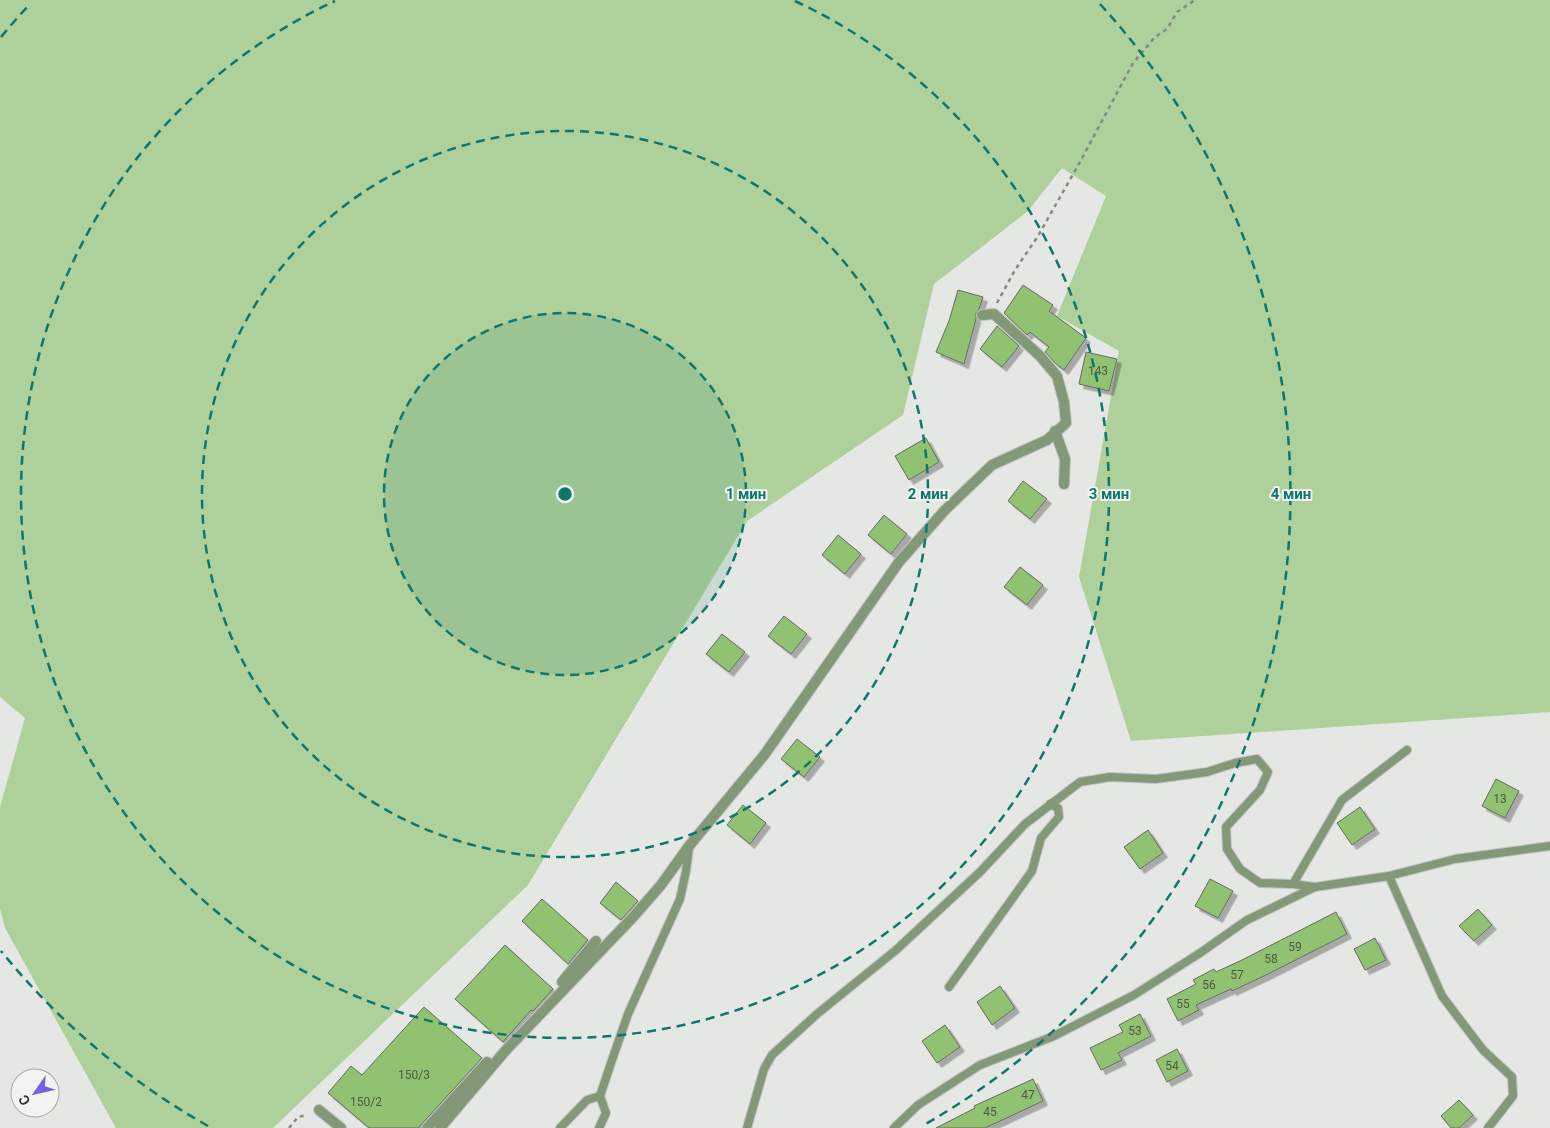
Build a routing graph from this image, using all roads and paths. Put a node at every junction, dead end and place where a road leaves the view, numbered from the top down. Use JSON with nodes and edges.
{"nodes":[{"id":1,"x":1195,"y":0,"type":"edge"},
{"id":2,"x":994,"y":314,"type":"junction"},
{"id":3,"x":982,"y":315,"type":"dead end"},
{"id":4,"x":1055,"y":431,"type":"junction"},
{"id":5,"x":1064,"y":484,"type":"dead end"},
{"id":6,"x":1407,"y":750,"type":"dead end"},
{"id":7,"x":1050,"y":804,"type":"junction"},
{"id":8,"x":689,"y":846,"type":"junction"},
{"id":9,"x":1550,"y":846,"type":"edge"},
{"id":10,"x":1389,"y":876,"type":"junction"},
{"id":11,"x":1293,"y":884,"type":"junction"},
{"id":12,"x":1315,"y":887,"type":"junction"},
{"id":13,"x":596,"y":941,"type":"dead end"},
{"id":14,"x":949,"y":987,"type":"dead end"},
{"id":15,"x":600,"y":1096,"type":"junction"},
{"id":16,"x":319,"y":1110,"type":"joint"},
{"id":17,"x":289,"y":1128,"type":"edge"},
{"id":18,"x":341,"y":1128,"type":"edge"},
{"id":19,"x":427,"y":1128,"type":"edge"},
{"id":20,"x":440,"y":1128,"type":"edge"},
{"id":21,"x":560,"y":1128,"type":"edge"},
{"id":22,"x":599,"y":1128,"type":"edge"},
{"id":23,"x":747,"y":1128,"type":"edge"},
{"id":24,"x":894,"y":1128,"type":"edge"},
{"id":25,"x":1488,"y":1128,"type":"edge"}],
"edges":[{"from":1,"to":2,"type":"path"},
{"from":2,"to":3,"type":"street"},
{"from":2,"to":4,"type":"street"},
{"from":4,"to":5,"type":"street"},
{"from":4,"to":8,"type":"street"},
{"from":6,"to":11,"type":"lane"},
{"from":7,"to":11,"type":"lane"},
{"from":7,"to":14,"type":"lane"},
{"from":7,"to":23,"type":"lane"},
{"from":8,"to":15,"type":"lane"},
{"from":8,"to":20,"type":"street"},
{"from":9,"to":10,"type":"lane"},
{"from":10,"to":12,"type":"lane"},
{"from":10,"to":25,"type":"lane"},
{"from":11,"to":12,"type":"lane"},
{"from":12,"to":24,"type":"lane"},
{"from":13,"to":19,"type":"street"},
{"from":15,"to":21,"type":"lane"},
{"from":15,"to":22,"type":"lane"},
{"from":16,"to":17,"type":"path"},
{"from":16,"to":18,"type":"street"}]}
